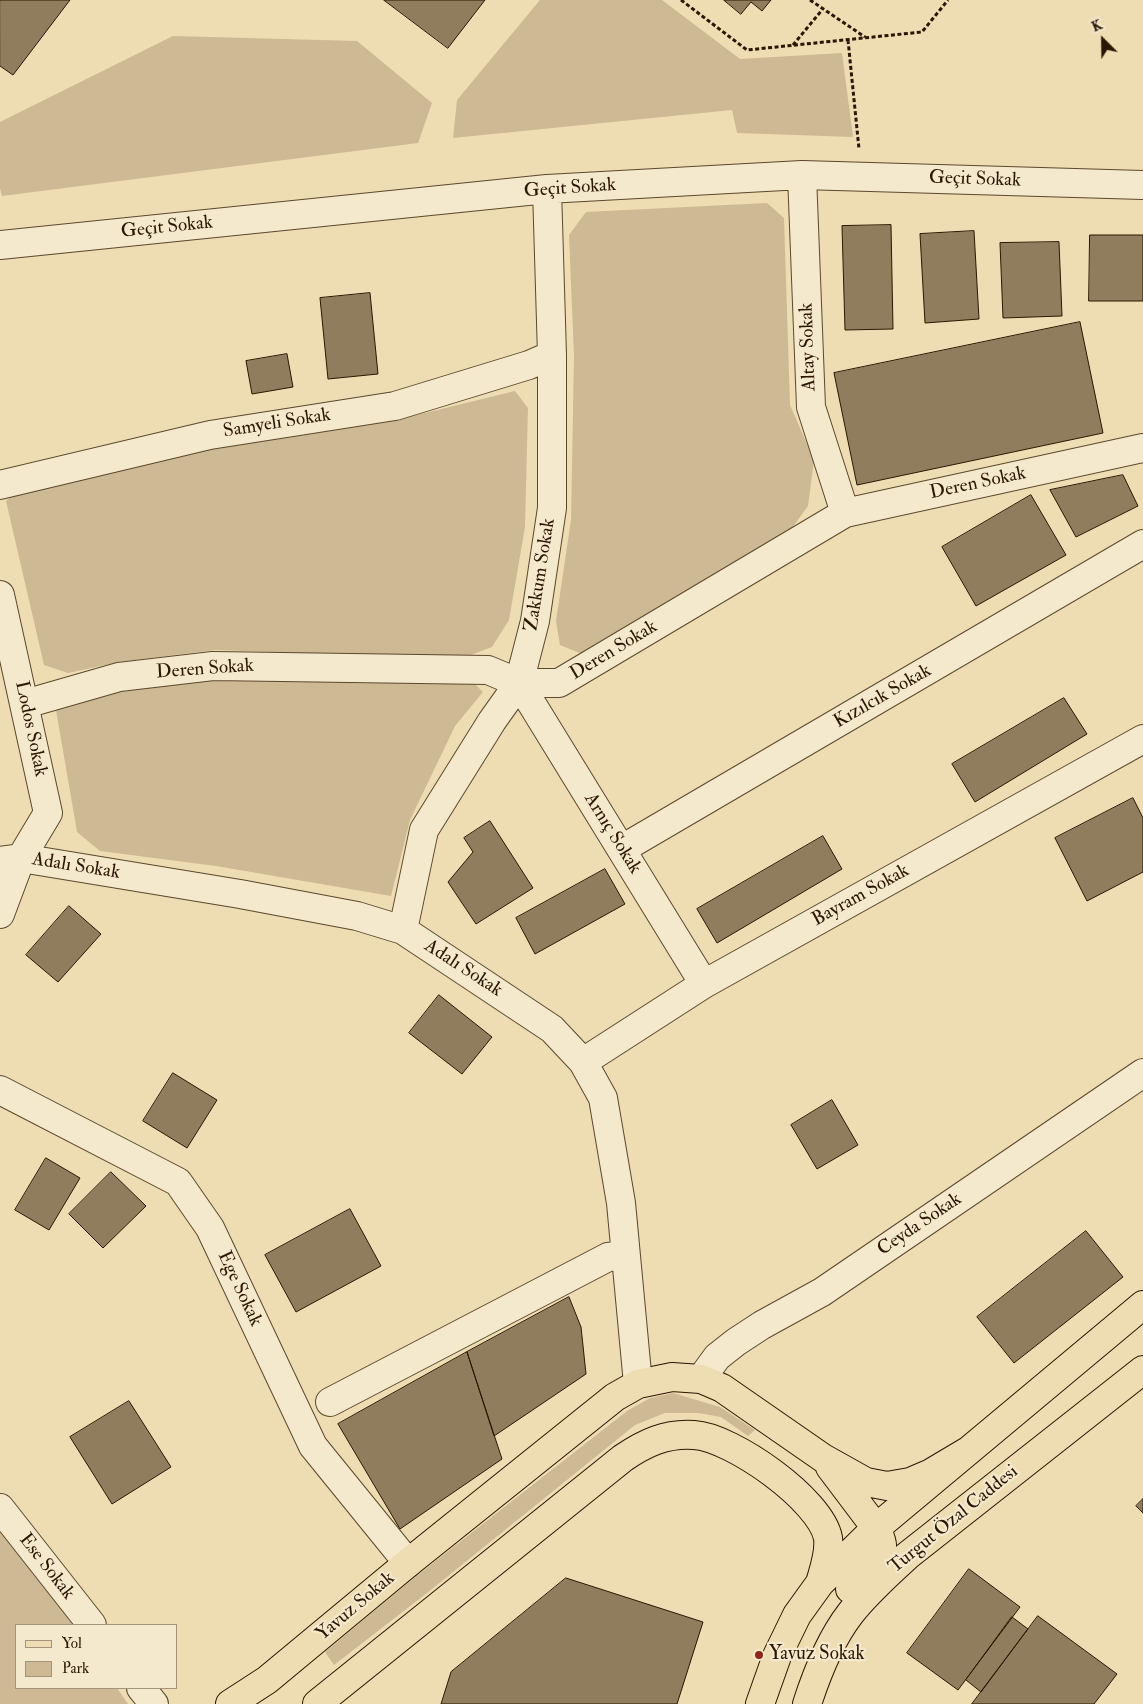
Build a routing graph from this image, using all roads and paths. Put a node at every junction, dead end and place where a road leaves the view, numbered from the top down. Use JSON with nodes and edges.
{"nodes":[{"id":1,"x":681,"y":0,"type":"edge"},
{"id":2,"x":810,"y":0,"type":"edge"},
{"id":3,"x":948,"y":0,"type":"edge"},
{"id":4,"x":822,"y":10,"type":"junction"},
{"id":5,"x":866,"y":38,"type":"junction"},
{"id":6,"x":848,"y":40,"type":"junction"},
{"id":7,"x":792,"y":45,"type":"junction"},
{"id":8,"x":802,"y":175,"type":"junction"},
{"id":9,"x":862,"y":177,"type":"junction"},
{"id":10,"x":1143,"y":185,"type":"edge"},
{"id":11,"x":547,"y":189,"type":"junction"},
{"id":12,"x":0,"y":245,"type":"edge"},
{"id":13,"x":552,"y":355,"type":"junction"},
{"id":14,"x":1143,"y":448,"type":"edge"},
{"id":15,"x":0,"y":486,"type":"edge"},
{"id":16,"x":846,"y":513,"type":"junction"},
{"id":17,"x":1143,"y":544,"type":"edge"},
{"id":18,"x":0,"y":595,"type":"edge"},
{"id":19,"x":519,"y":684,"type":"junction"},
{"id":20,"x":25,"y":704,"type":"junction"},
{"id":21,"x":1143,"y":739,"type":"edge"},
{"id":22,"x":622,"y":849,"type":"junction"},
{"id":23,"x":10,"y":859,"type":"edge"},
{"id":24,"x":0,"y":914,"type":"edge"},
{"id":25,"x":403,"y":930,"type":"junction"},
{"id":26,"x":704,"y":984,"type":"junction"},
{"id":27,"x":584,"y":1062,"type":"junction"},
{"id":28,"x":1143,"y":1073,"type":"edge"},
{"id":29,"x":0,"y":1090,"type":"edge"},
{"id":30,"x":625,"y":1255,"type":"junction"},
{"id":31,"x":1143,"y":1305,"type":"edge"},
{"id":32,"x":1143,"y":1370,"type":"edge"},
{"id":33,"x":701,"y":1378,"type":"junction"},
{"id":34,"x":638,"y":1384,"type":"junction"},
{"id":35,"x":330,"y":1402,"type":"dead end"},
{"id":36,"x":968,"y":1451,"type":"junction"},
{"id":37,"x":823,"y":1458,"type":"junction"},
{"id":38,"x":793,"y":1490,"type":"junction"},
{"id":39,"x":0,"y":1508,"type":"edge"},
{"id":40,"x":948,"y":1523,"type":"junction"},
{"id":41,"x":876,"y":1528,"type":"junction"},
{"id":42,"x":408,"y":1563,"type":"junction"},
{"id":43,"x":820,"y":1583,"type":"junction"},
{"id":44,"x":91,"y":1624,"type":"edge"},
{"id":45,"x":142,"y":1689,"type":"edge"},
{"id":46,"x":154,"y":1704,"type":"edge"},
{"id":47,"x":230,"y":1704,"type":"edge"},
{"id":48,"x":317,"y":1704,"type":"edge"},
{"id":49,"x":760,"y":1704,"type":"edge"},
{"id":50,"x":797,"y":1704,"type":"edge"},
{"id":51,"x":807,"y":1704,"type":"edge"}],
"edges":[{"from":1,"to":7,"type":"path"},
{"from":2,"to":4,"type":"path"},
{"from":3,"to":5,"type":"path"},
{"from":4,"to":5,"type":"path"},
{"from":4,"to":7,"type":"path"},
{"from":5,"to":6,"type":"path"},
{"from":6,"to":7,"type":"path"},
{"from":6,"to":9,"type":"path"},
{"from":8,"to":9,"type":"street","name":"Geçit Sokak"},
{"from":8,"to":11,"type":"street","name":"Geçit Sokak"},
{"from":8,"to":16,"type":"street","name":"Altay Sokak"},
{"from":9,"to":10,"type":"street","name":"Geçit Sokak"},
{"from":11,"to":12,"type":"street","name":"Geçit Sokak"},
{"from":11,"to":13,"type":"street","name":"Zakkum Sokak"},
{"from":13,"to":15,"type":"street","name":"Samyeli Sokak"},
{"from":13,"to":19,"type":"street","name":"Zakkum Sokak"},
{"from":14,"to":16,"type":"street","name":"Deren Sokak"},
{"from":16,"to":19,"type":"street","name":"Deren Sokak"},
{"from":17,"to":22,"type":"street","name":"Kızılcık Sokak"},
{"from":18,"to":20,"type":"street","name":"Lodos Sokak"},
{"from":19,"to":20,"type":"street","name":"Deren Sokak"},
{"from":19,"to":22,"type":"street","name":"Arnıç Sokak"},
{"from":19,"to":25,"type":"street","name":"Zakkum Sokak"},
{"from":20,"to":23,"type":"street","name":"Lodos Sokak"},
{"from":21,"to":26,"type":"street","name":"Bayram Sokak"},
{"from":22,"to":26,"type":"street","name":"Arnıç Sokak"},
{"from":23,"to":24,"type":"street"},
{"from":23,"to":25,"type":"street","name":"Adalı Sokak"},
{"from":25,"to":27,"type":"street","name":"Adalı Sokak"},
{"from":26,"to":27,"type":"street","name":"Bayram Sokak"},
{"from":27,"to":30,"type":"street","name":"Adalı Sokak"},
{"from":28,"to":33,"type":"street","name":"Ceyda Sokak"},
{"from":29,"to":42,"type":"street","name":"Ege Sokak"},
{"from":30,"to":34,"type":"street","name":"Adalı Sokak"},
{"from":30,"to":35,"type":"street"},
{"from":31,"to":36,"type":"main road"},
{"from":32,"to":40,"type":"main road","name":"Turgut Özal Caddesi"},
{"from":33,"to":34,"type":"main road","name":"Yavuz Sokak"},
{"from":33,"to":37,"type":"main road","name":"Yavuz Sokak"},
{"from":34,"to":42,"type":"main road","name":"Yavuz Sokak"},
{"from":36,"to":37,"type":"main road","name":"Yavuz Sokak"},
{"from":36,"to":41,"type":"main road"},
{"from":37,"to":41,"type":"main road"},
{"from":38,"to":41,"type":"main road"},
{"from":38,"to":43,"type":"main road"},
{"from":38,"to":48,"type":"main road"},
{"from":39,"to":44,"type":"street","name":"Ese Sokak"},
{"from":40,"to":41,"type":"main road"},
{"from":40,"to":51,"type":"main road","name":"Turgut Özal Caddesi"},
{"from":41,"to":43,"type":"main road"},
{"from":41,"to":50,"type":"main road"},
{"from":42,"to":47,"type":"main road","name":"Yavuz Sokak"},
{"from":43,"to":49,"type":"main road"},
{"from":45,"to":46,"type":"street"}]}
